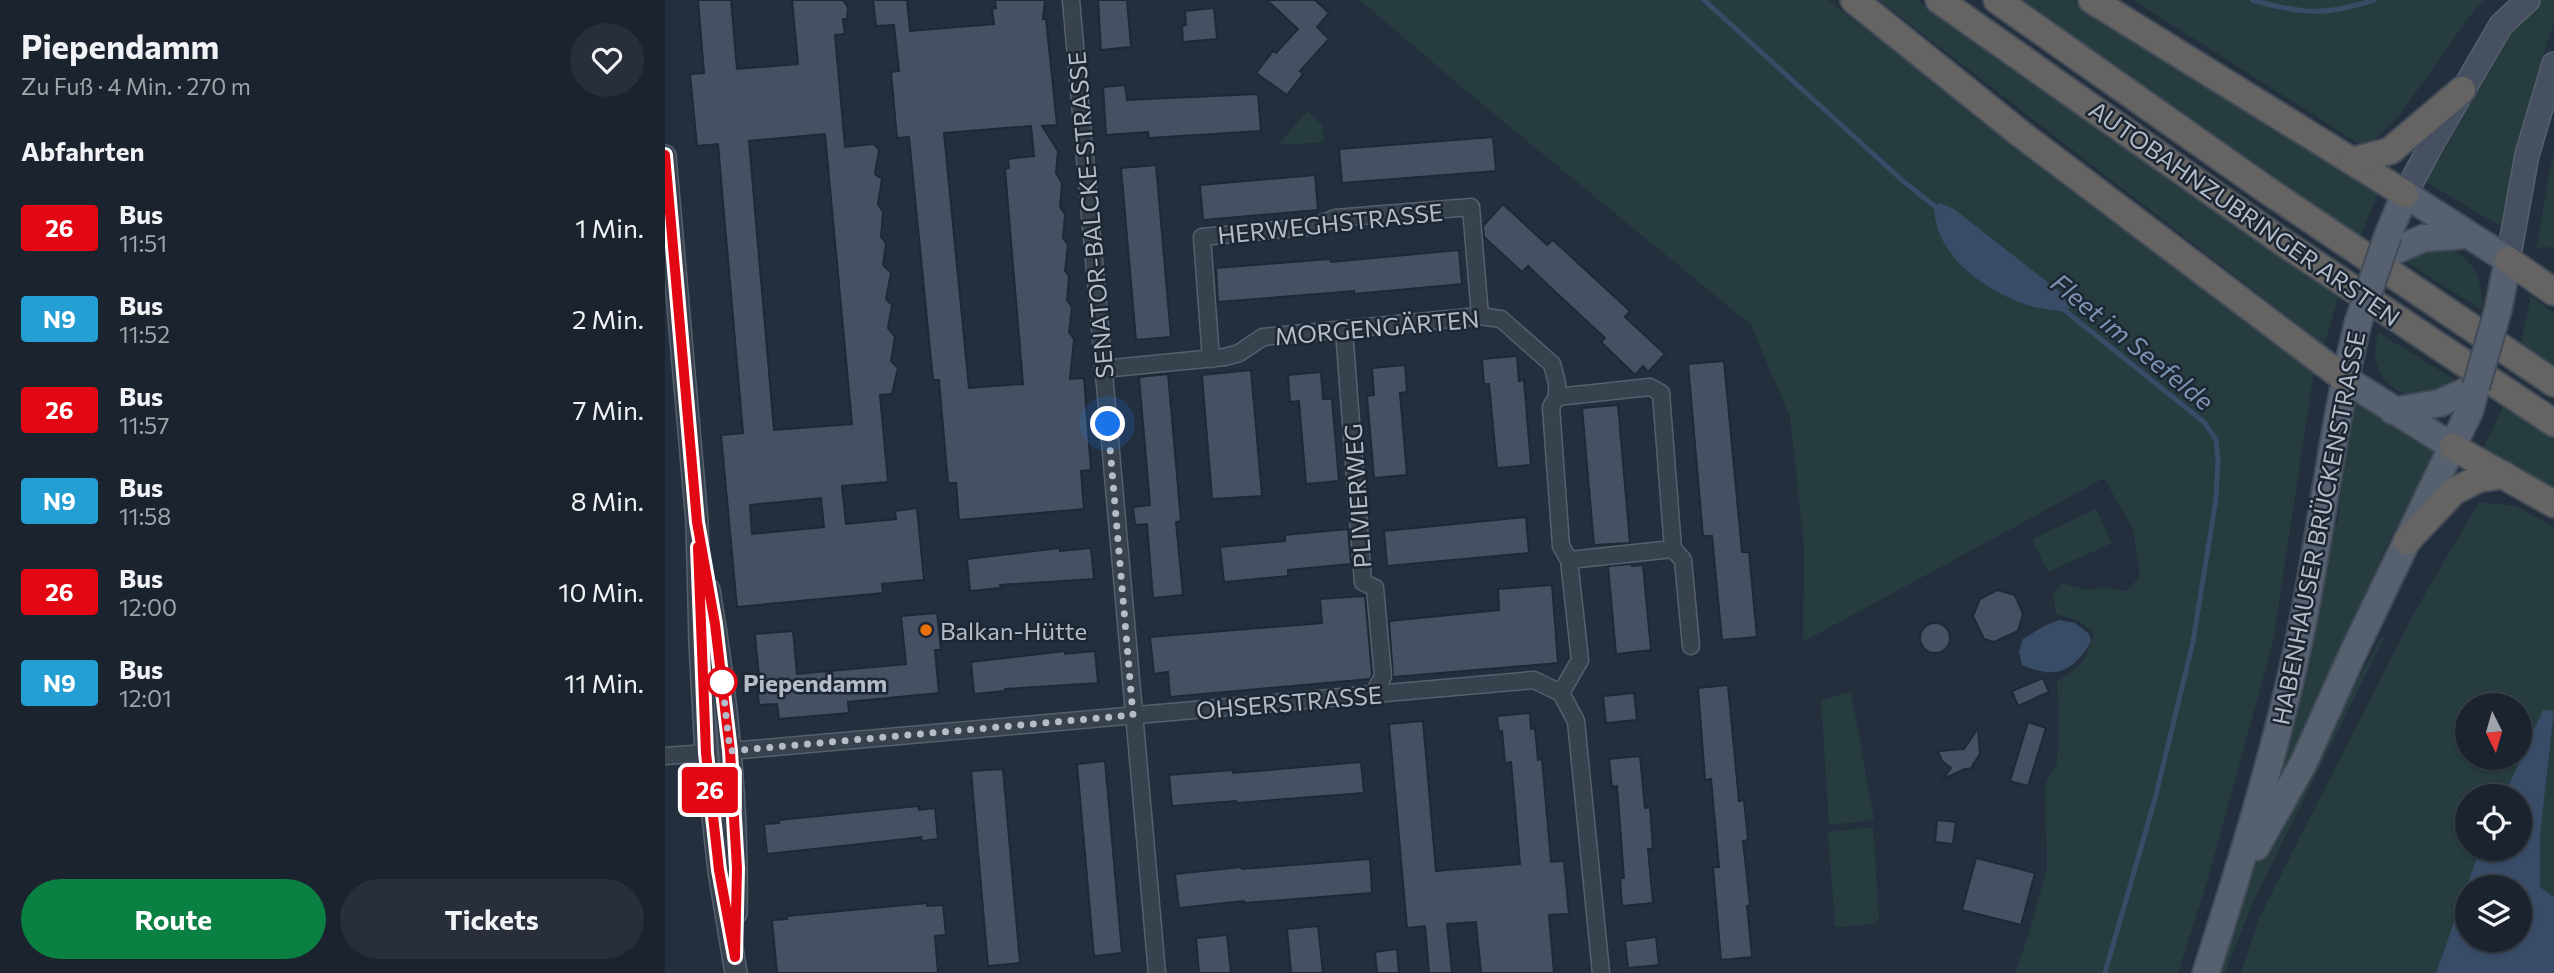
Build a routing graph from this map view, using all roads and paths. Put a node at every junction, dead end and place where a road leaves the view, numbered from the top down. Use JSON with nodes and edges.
{"nodes":[{"id":1,"x":1071,"y":0,"type":"edge"},
{"id":2,"x":1854,"y":0,"type":"edge"},
{"id":3,"x":1939,"y":0,"type":"edge"},
{"id":4,"x":1997,"y":0,"type":"edge"},
{"id":5,"x":2092,"y":0,"type":"edge"},
{"id":6,"x":2528,"y":0,"type":"edge"},
{"id":7,"x":2554,"y":64,"type":"edge"},
{"id":8,"x":2462,"y":90,"type":"junction"},
{"id":9,"x":665,"y":156,"type":"edge"},
{"id":10,"x":2352,"y":161,"type":"junction"},
{"id":11,"x":2405,"y":194,"type":"junction"},
{"id":12,"x":2467,"y":235,"type":"junction"},
{"id":13,"x":2391,"y":246,"type":"junction"},
{"id":14,"x":2508,"y":260,"type":"junction"},
{"id":15,"x":2554,"y":292,"type":"edge"},
{"id":16,"x":1479,"y":316,"type":"junction"},
{"id":17,"x":1344,"y":330,"type":"junction"},
{"id":18,"x":1211,"y":359,"type":"junction"},
{"id":19,"x":1103,"y":369,"type":"junction"},
{"id":20,"x":2345,"y":379,"type":"junction"},
{"id":21,"x":2554,"y":383,"type":"edge"},
{"id":22,"x":1557,"y":397,"type":"junction"},
{"id":23,"x":2467,"y":398,"type":"junction"},
{"id":24,"x":2393,"y":411,"type":"junction"},
{"id":25,"x":2554,"y":423,"type":"edge"},
{"id":26,"x":2453,"y":447,"type":"junction"},
{"id":27,"x":2504,"y":475,"type":"junction"},
{"id":28,"x":2436,"y":500,"type":"junction"},
{"id":29,"x":2554,"y":503,"type":"edge"},
{"id":30,"x":697,"y":522,"type":"junction"},
{"id":31,"x":2407,"y":541,"type":"joint"},
{"id":32,"x":1673,"y":549,"type":"junction"},
{"id":33,"x":1569,"y":560,"type":"junction"},
{"id":34,"x":1691,"y":646,"type":"dead end"},
{"id":35,"x":1561,"y":693,"type":"junction"},
{"id":36,"x":1373,"y":695,"type":"junction"},
{"id":37,"x":1133,"y":715,"type":"junction"},
{"id":38,"x":730,"y":751,"type":"junction"},
{"id":39,"x":706,"y":753,"type":"junction"},
{"id":40,"x":665,"y":756,"type":"edge"},
{"id":41,"x":2234,"y":885,"type":"junction"},
{"id":42,"x":736,"y":965,"type":"edge"},
{"id":43,"x":1157,"y":973,"type":"edge"},
{"id":44,"x":1601,"y":973,"type":"edge"},
{"id":45,"x":2206,"y":973,"type":"edge"}],
"edges":[{"from":1,"to":19,"type":"street","name":"SENATOR-BALCKE-STRASSE"},
{"from":2,"to":20,"type":"highway"},
{"from":3,"to":25,"type":"highway","name":"AUTOBAHNZUBRINGER ARSTEN"},
{"from":4,"to":21,"type":"highway","name":"AUTOBAHNZUBRINGER ARSTEN"},
{"from":5,"to":10,"type":"highway"},
{"from":6,"to":8,"type":"main road","name":"HABENHAUSER BRÜCKENSTRASSE"},
{"from":7,"to":14,"type":"main road"},
{"from":8,"to":10,"type":"highway"},
{"from":8,"to":11,"type":"main road","name":"HABENHAUSER BRÜCKENSTRASSE"},
{"from":9,"to":30,"type":"street"},
{"from":10,"to":11,"type":"highway"},
{"from":11,"to":12,"type":"main road"},
{"from":11,"to":13,"type":"main road","name":"HABENHAUSER BRÜCKENSTRASSE"},
{"from":12,"to":13,"type":"main road"},
{"from":12,"to":14,"type":"main road"},
{"from":13,"to":20,"type":"main road","name":"HABENHAUSER BRÜCKENSTRASSE","bridge":true},
{"from":14,"to":15,"type":"highway"},
{"from":14,"to":23,"type":"main road","bridge":true},
{"from":16,"to":17,"type":"street","name":"MORGENGÄRTEN"},
{"from":16,"to":18,"type":"street","name":"HERWEGHSTRASSE"},
{"from":16,"to":22,"type":"street","name":"MORGENGÄRTEN"},
{"from":17,"to":18,"type":"street","name":"MORGENGÄRTEN"},
{"from":17,"to":36,"type":"street","name":"PLIVIERWEG"},
{"from":18,"to":19,"type":"street","name":"MORGENGÄRTEN"},
{"from":19,"to":37,"type":"street","name":"SENATOR-BALCKE-STRASSE"},
{"from":20,"to":24,"type":"main road"},
{"from":20,"to":41,"type":"main road","name":"HABENHAUSER BRÜCKENSTRASSE"},
{"from":22,"to":32,"type":"street"},
{"from":22,"to":33,"type":"street","name":"MORGENGÄRTEN"},
{"from":23,"to":24,"type":"main road"},
{"from":23,"to":26,"type":"main road"},
{"from":24,"to":26,"type":"main road"},
{"from":26,"to":27,"type":"highway"},
{"from":26,"to":28,"type":"main road"},
{"from":27,"to":28,"type":"highway"},
{"from":27,"to":29,"type":"highway"},
{"from":28,"to":31,"type":"highway"},
{"from":30,"to":38,"type":"street"},
{"from":30,"to":39,"type":"street"},
{"from":31,"to":41,"type":"main road","name":"HABENHAUSER BRÜCKENSTRASSE"},
{"from":32,"to":33,"type":"street"},
{"from":32,"to":34,"type":"street"},
{"from":33,"to":35,"type":"street","name":"MORGENGÄRTEN"},
{"from":35,"to":36,"type":"street","name":"OHSERSTRASSE"},
{"from":35,"to":44,"type":"street"},
{"from":36,"to":37,"type":"street","name":"OHSERSTRASSE"},
{"from":37,"to":38,"type":"street","name":"OHSERSTRASSE"},
{"from":37,"to":43,"type":"street","name":"SENATOR-BALCKE-STRASSE"},
{"from":38,"to":39,"type":"street"},
{"from":38,"to":42,"type":"street"},
{"from":39,"to":40,"type":"street"},
{"from":39,"to":42,"type":"street"},
{"from":41,"to":45,"type":"main road","name":"HABENHAUSER BRÜCKENSTRASSE"}]}
